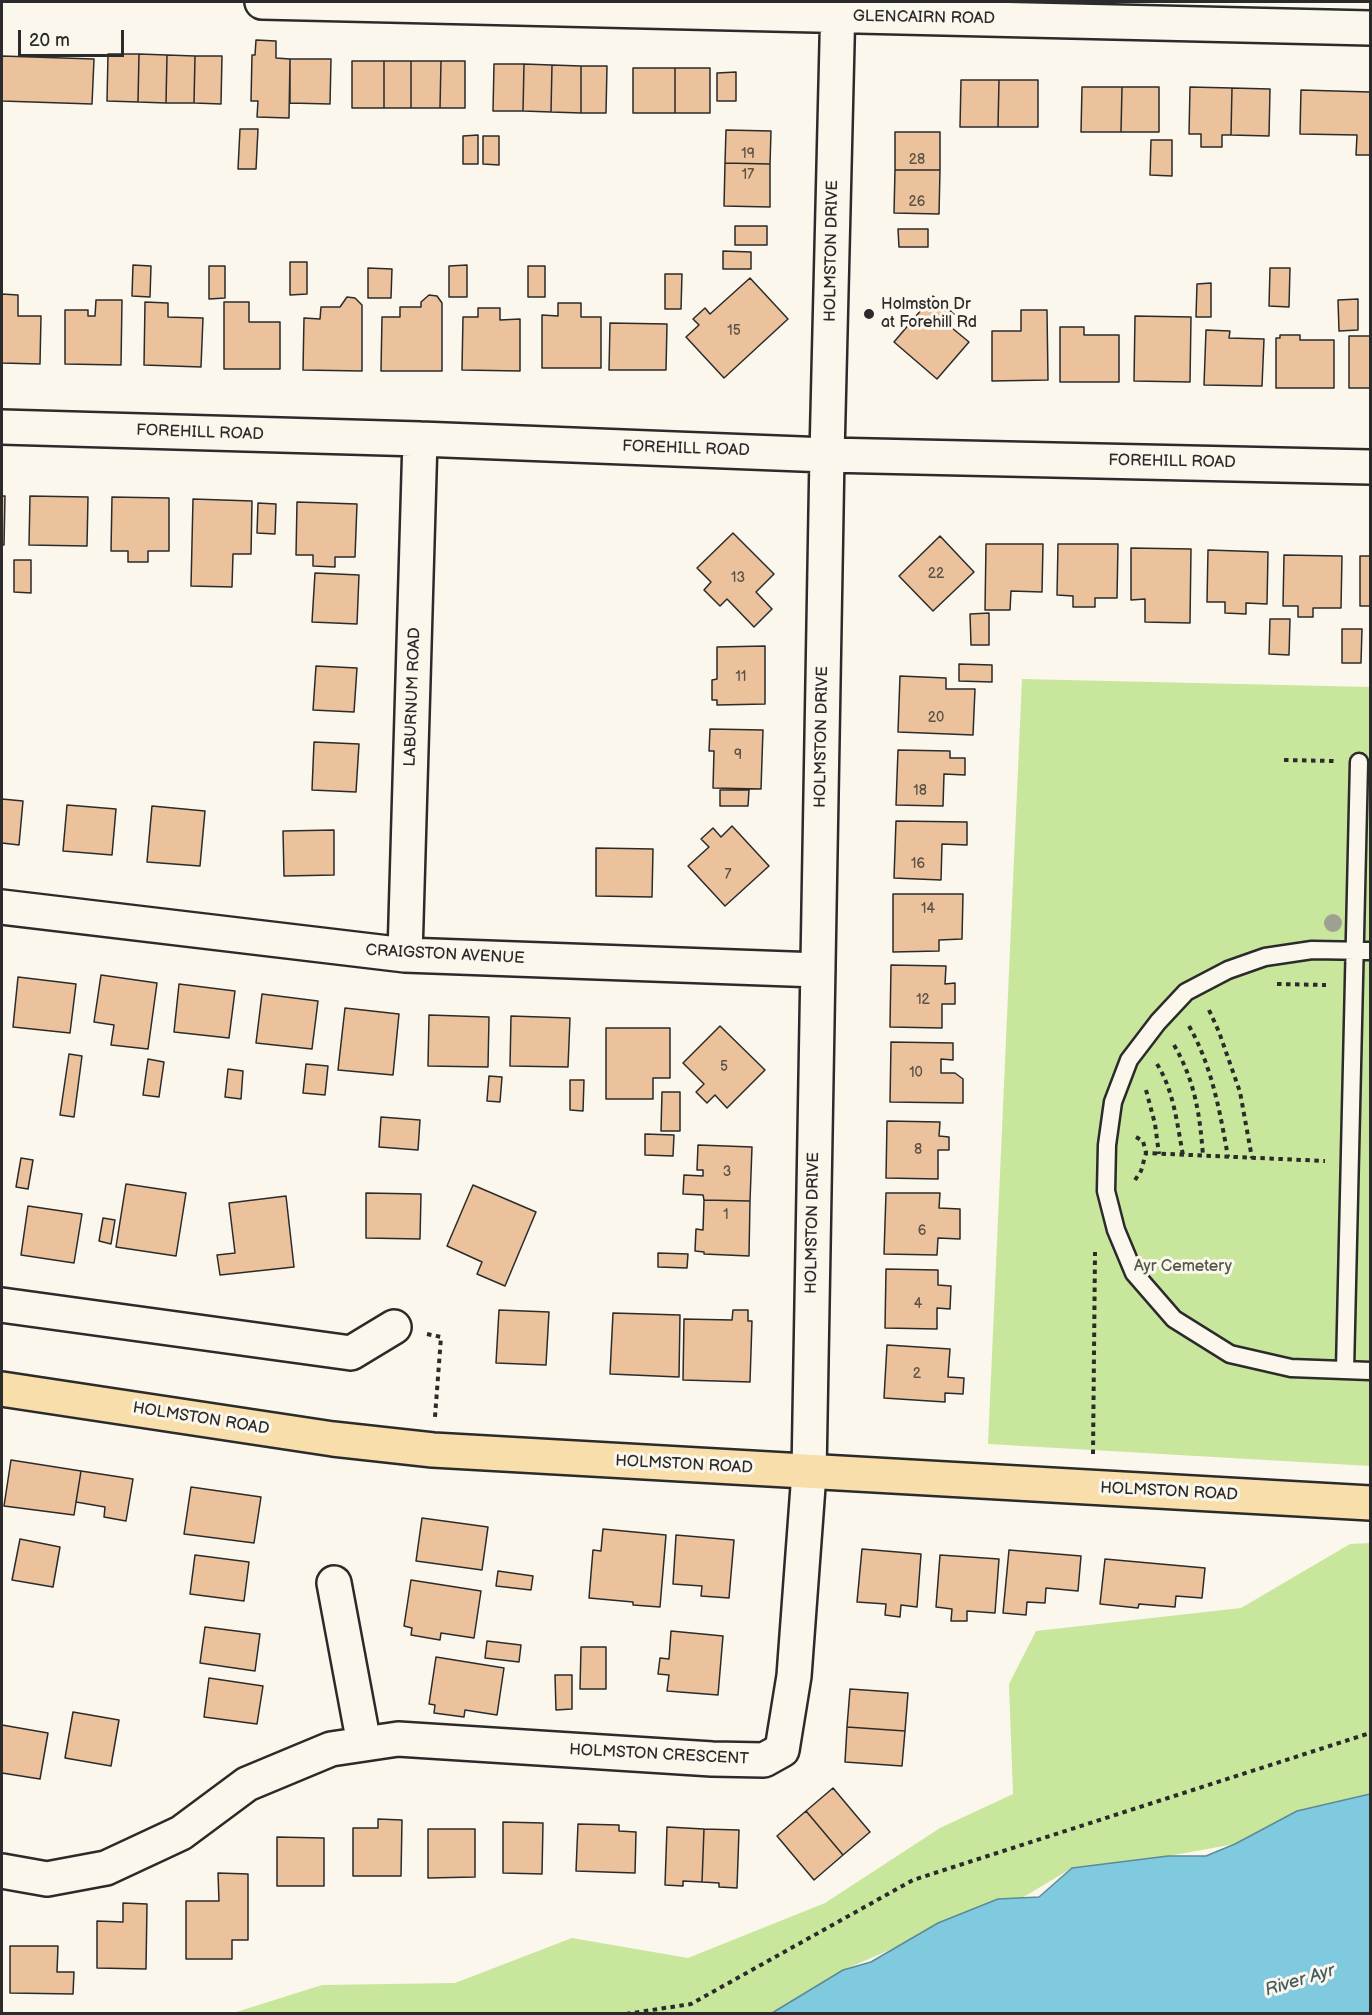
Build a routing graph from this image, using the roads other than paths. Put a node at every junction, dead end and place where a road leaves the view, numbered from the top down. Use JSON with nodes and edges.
{"nodes":[{"id":1,"x":262,"y":2,"type":"edge"},
{"id":2,"x":838,"y":9,"type":"edge"},
{"id":3,"x":1371,"y":28,"type":"edge"},
{"id":4,"x":2,"y":427,"type":"edge"},
{"id":5,"x":420,"y":438,"type":"junction"},
{"id":6,"x":827,"y":455,"type":"junction"},
{"id":7,"x":1371,"y":466,"type":"edge"},
{"id":8,"x":1359,"y":762,"type":"road end"},
{"id":9,"x":2,"y":907,"type":"edge"},
{"id":10,"x":1363,"y":951,"type":"edge"},
{"id":11,"x":405,"y":956,"type":"junction"},
{"id":12,"x":818,"y":970,"type":"junction"},
{"id":13,"x":2,"y":1305,"type":"edge"},
{"id":14,"x":394,"y":1327,"type":"road end"},
{"id":15,"x":1345,"y":1370,"type":"junction"},
{"id":16,"x":1371,"y":1371,"type":"edge"},
{"id":17,"x":2,"y":1389,"type":"edge"},
{"id":18,"x":808,"y":1473,"type":"junction"},
{"id":19,"x":1371,"y":1503,"type":"edge"},
{"id":20,"x":334,"y":1583,"type":"dead end"},
{"id":21,"x":364,"y":1744,"type":"junction"},
{"id":22,"x":2,"y":1870,"type":"edge"}],
"edges":[{"from":1,"to":2,"type":"street","name":"GLENCAIRN ROAD"},
{"from":2,"to":3,"type":"street","name":"GLENCAIRN ROAD"},
{"from":2,"to":6,"type":"street","name":"HOLMSTON DRIVE"},
{"from":4,"to":5,"type":"street","name":"FOREHILL ROAD"},
{"from":5,"to":6,"type":"street","name":"FOREHILL ROAD"},
{"from":5,"to":11,"type":"street","name":"LABURNUM ROAD"},
{"from":6,"to":7,"type":"street","name":"FOREHILL ROAD"},
{"from":6,"to":12,"type":"street","name":"HOLMSTON DRIVE"},
{"from":8,"to":10,"type":"lane"},
{"from":9,"to":11,"type":"street","name":"CRAIGSTON AVENUE"},
{"from":10,"to":15,"type":"lane"},
{"from":10,"to":15,"type":"lane"},
{"from":11,"to":12,"type":"street","name":"CRAIGSTON AVENUE"},
{"from":12,"to":18,"type":"street","name":"HOLMSTON DRIVE"},
{"from":13,"to":14,"type":"street"},
{"from":15,"to":16,"type":"lane"},
{"from":17,"to":18,"type":"main road","name":"HOLMSTON ROAD"},
{"from":18,"to":19,"type":"main road","name":"HOLMSTON ROAD"},
{"from":18,"to":21,"type":"street","name":"HOLMSTON CRESCENT"},
{"from":20,"to":21,"type":"street"},
{"from":21,"to":22,"type":"street","name":"HOLMSTON CRESCENT"}]}
